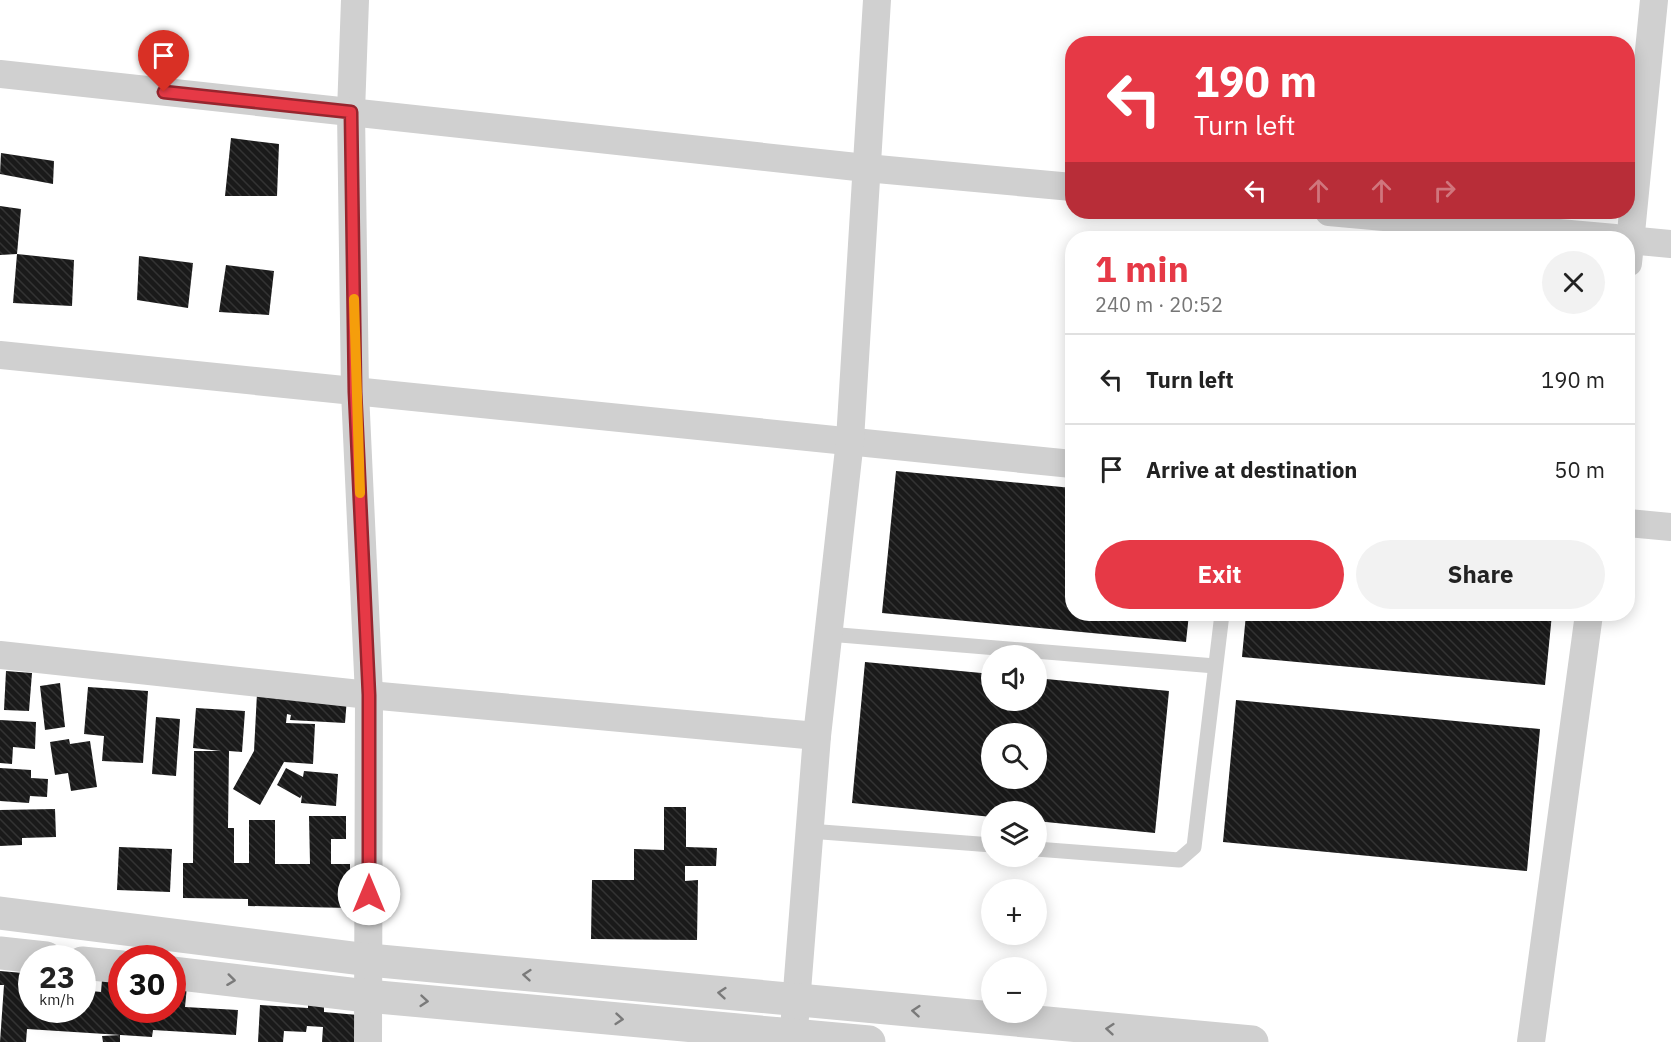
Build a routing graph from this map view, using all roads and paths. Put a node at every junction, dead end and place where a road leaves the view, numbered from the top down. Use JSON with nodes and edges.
{"nodes":[{"id":1,"x":355,"y":0,"type":"edge"},
{"id":2,"x":877,"y":0,"type":"edge"},
{"id":3,"x":1654,"y":0,"type":"edge"},
{"id":4,"x":0,"y":74,"type":"edge"},
{"id":5,"x":351,"y":112,"type":"junction"},
{"id":6,"x":1635,"y":161,"type":"edge"},
{"id":7,"x":866,"y":168,"type":"junction"},
{"id":8,"x":1065,"y":186,"type":"edge"},
{"id":9,"x":1392,"y":219,"type":"edge"},
{"id":10,"x":1499,"y":231,"type":"edge"},
{"id":11,"x":1671,"y":244,"type":"edge"},
{"id":12,"x":1635,"y":245,"type":"edge"},
{"id":13,"x":0,"y":355,"type":"edge"},
{"id":14,"x":355,"y":392,"type":"junction"},
{"id":15,"x":850,"y":440,"type":"junction"},
{"id":16,"x":1065,"y":463,"type":"edge"},
{"id":17,"x":1635,"y":523,"type":"edge"},
{"id":18,"x":1671,"y":527,"type":"edge"},
{"id":19,"x":1221,"y":621,"type":"edge"},
{"id":20,"x":1588,"y":621,"type":"edge"},
{"id":21,"x":828,"y":634,"type":"junction"},
{"id":22,"x":0,"y":655,"type":"edge"},
{"id":23,"x":1215,"y":666,"type":"junction"},
{"id":24,"x":369,"y":695,"type":"junction"},
{"id":25,"x":817,"y":736,"type":"junction"},
{"id":26,"x":809,"y":831,"type":"junction"},
{"id":27,"x":981,"y":845,"type":"edge"},
{"id":28,"x":1047,"y":850,"type":"edge"},
{"id":29,"x":0,"y":913,"type":"edge"},
{"id":30,"x":0,"y":953,"type":"edge"},
{"id":31,"x":18,"y":955,"type":"edge"},
{"id":32,"x":369,"y":960,"type":"junction"},
{"id":33,"x":186,"y":975,"type":"edge"},
{"id":34,"x":367,"y":996,"type":"junction"},
{"id":35,"x":796,"y":1000,"type":"junction"},
{"id":36,"x":793,"y":1038,"type":"edge"},
{"id":37,"x":368,"y":1042,"type":"edge"},
{"id":38,"x":869,"y":1042,"type":"edge"},
{"id":39,"x":1252,"y":1042,"type":"edge"},
{"id":40,"x":1531,"y":1042,"type":"edge"}],
"edges":[{"from":1,"to":5,"type":"street"},
{"from":2,"to":7,"type":"street"},
{"from":3,"to":6,"type":"street"},
{"from":4,"to":5,"type":"street"},
{"from":5,"to":7,"type":"street"},
{"from":5,"to":14,"type":"street"},
{"from":7,"to":8,"type":"street"},
{"from":7,"to":15,"type":"street"},
{"from":9,"to":10,"type":"street"},
{"from":11,"to":12,"type":"street"},
{"from":13,"to":14,"type":"street"},
{"from":14,"to":15,"type":"street"},
{"from":14,"to":24,"type":"street"},
{"from":15,"to":16,"type":"street"},
{"from":15,"to":21,"type":"street"},
{"from":17,"to":18,"type":"street"},
{"from":19,"to":23,"type":"lane"},
{"from":20,"to":40,"type":"street"},
{"from":21,"to":23,"type":"lane"},
{"from":21,"to":25,"type":"street"},
{"from":22,"to":24,"type":"street"},
{"from":23,"to":28,"type":"lane"},
{"from":24,"to":25,"type":"street"},
{"from":24,"to":32,"type":"street"},
{"from":25,"to":26,"type":"street"},
{"from":26,"to":27,"type":"lane"},
{"from":26,"to":35,"type":"street"},
{"from":29,"to":32,"type":"street"},
{"from":30,"to":31,"type":"street"},
{"from":32,"to":34,"type":"street"},
{"from":35,"to":32,"type":"street","one_way":true},
{"from":33,"to":34,"type":"street","one_way":true},
{"from":34,"to":36,"type":"street","one_way":true},
{"from":34,"to":37,"type":"street"},
{"from":35,"to":36,"type":"street"},
{"from":39,"to":35,"type":"street","one_way":true},
{"from":36,"to":38,"type":"street"}]}
